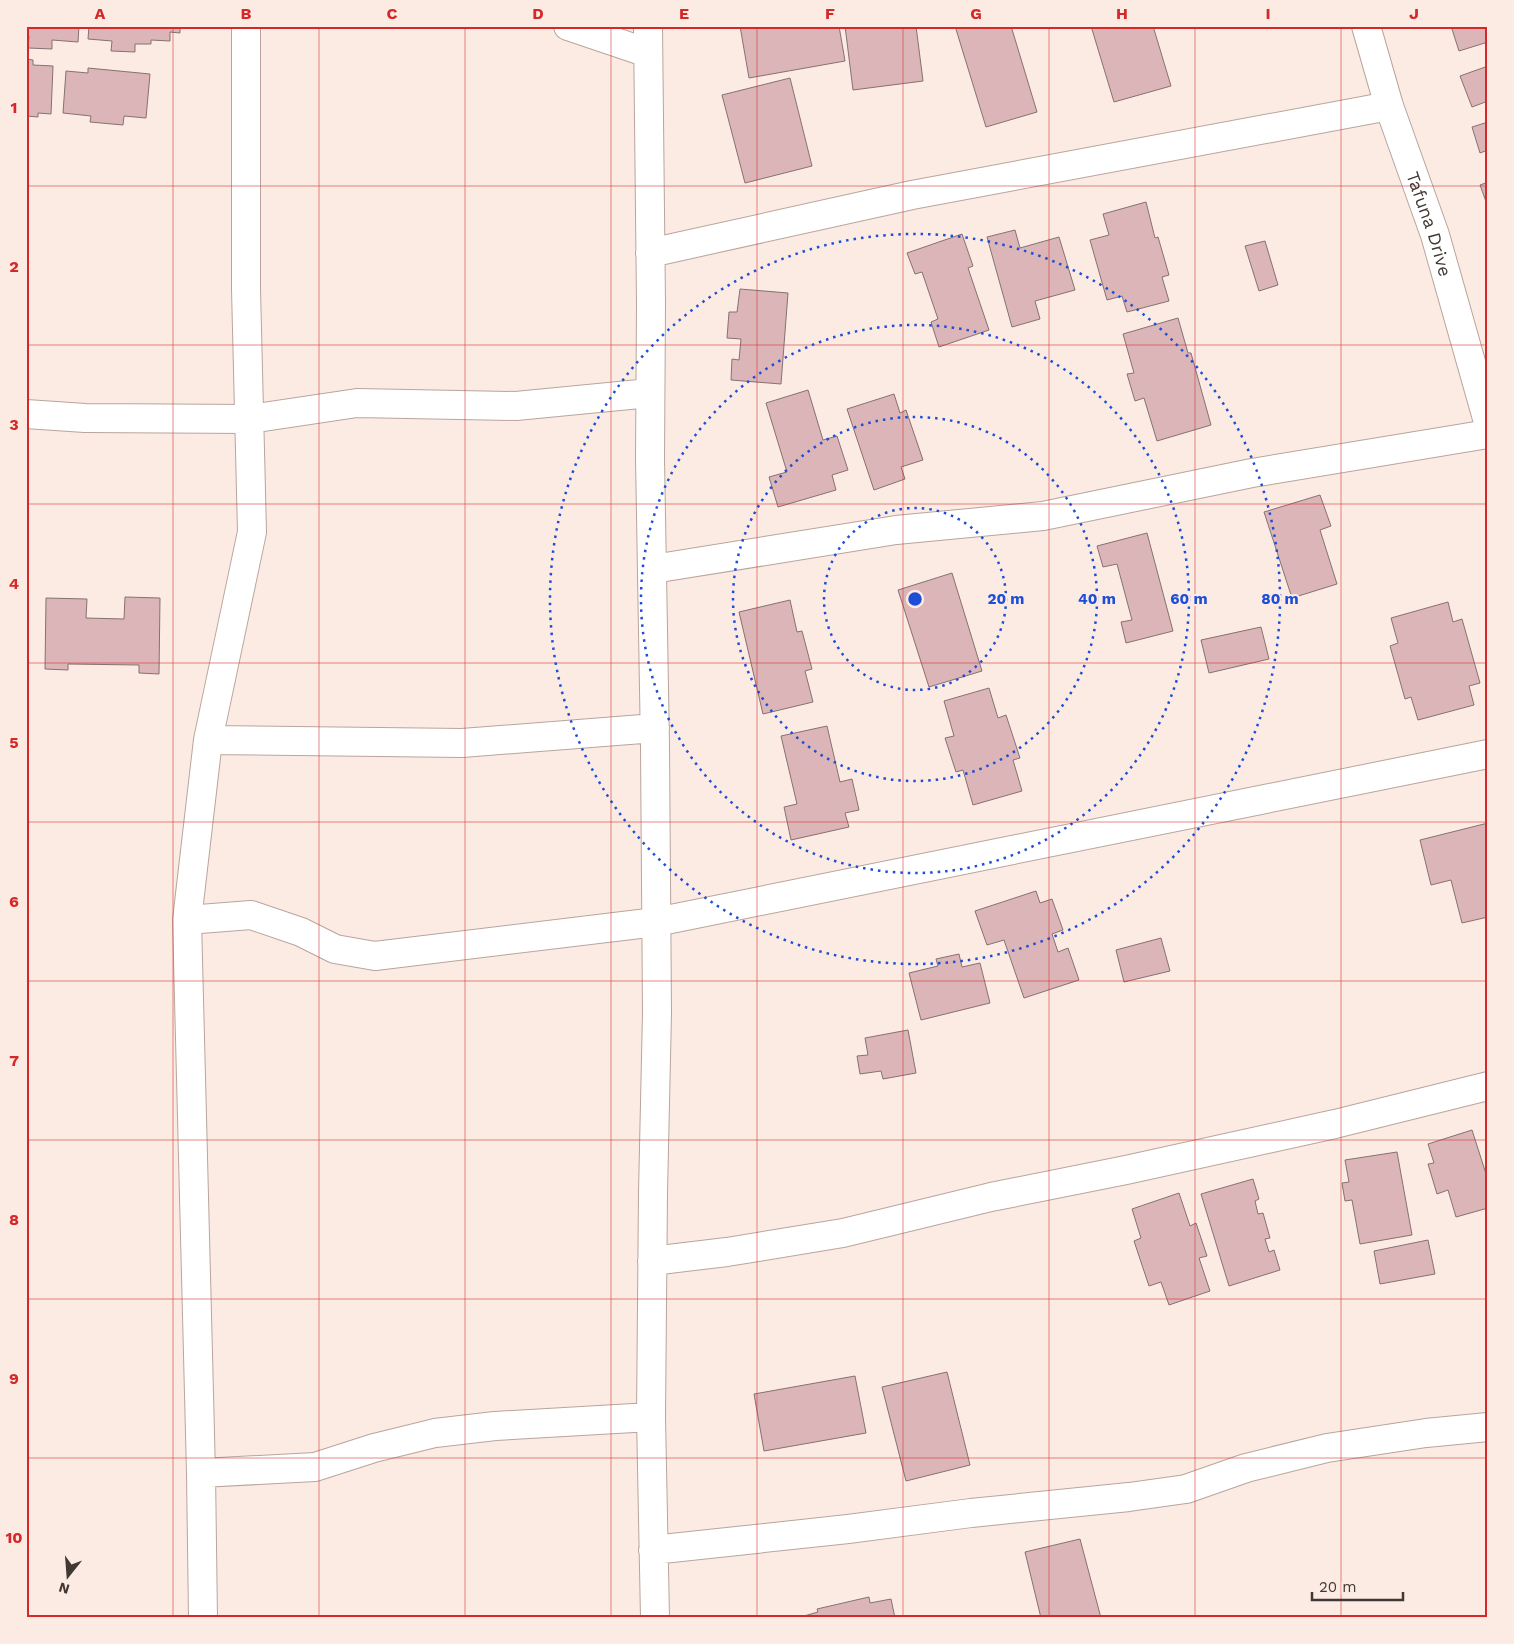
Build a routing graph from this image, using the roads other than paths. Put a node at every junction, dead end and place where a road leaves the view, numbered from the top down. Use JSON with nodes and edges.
{"nodes":[{"id":1,"x":246,"y":26,"type":"edge"},
{"id":2,"x":568,"y":26,"type":"edge"},
{"id":3,"x":648,"y":26,"type":"edge"},
{"id":4,"x":1366,"y":26,"type":"edge"},
{"id":5,"x":648,"y":53,"type":"junction"},
{"id":6,"x":1389,"y":106,"type":"junction"},
{"id":7,"x":650,"y":253,"type":"junction"},
{"id":8,"x":650,"y":393,"type":"junction"},
{"id":9,"x":26,"y":414,"type":"edge"},
{"id":10,"x":250,"y":419,"type":"junction"},
{"id":11,"x":1488,"y":422,"type":"edge"},
{"id":12,"x":1488,"y":434,"type":"edge"},
{"id":13,"x":653,"y":569,"type":"junction"},
{"id":14,"x":655,"y":728,"type":"junction"},
{"id":15,"x":208,"y":740,"type":"junction"},
{"id":16,"x":1488,"y":754,"type":"edge"},
{"id":17,"x":187,"y":920,"type":"junction"},
{"id":18,"x":656,"y":922,"type":"junction"},
{"id":19,"x":1488,"y":1086,"type":"edge"},
{"id":20,"x":652,"y":1261,"type":"junction"},
{"id":21,"x":651,"y":1417,"type":"junction"},
{"id":22,"x":1488,"y":1426,"type":"edge"},
{"id":23,"x":201,"y":1473,"type":"junction"},
{"id":24,"x":653,"y":1550,"type":"junction"},
{"id":25,"x":203,"y":1618,"type":"edge"},
{"id":26,"x":654,"y":1618,"type":"edge"}],
"edges":[{"from":1,"to":10,"type":"street"},
{"from":2,"to":5,"type":"street"},
{"from":3,"to":5,"type":"street"},
{"from":4,"to":6,"type":"street","name":"Tafuna Drive"},
{"from":5,"to":7,"type":"street"},
{"from":6,"to":7,"type":"street"},
{"from":6,"to":11,"type":"street","name":"Tafuna Drive"},
{"from":7,"to":8,"type":"street"},
{"from":8,"to":10,"type":"street"},
{"from":8,"to":13,"type":"street"},
{"from":9,"to":10,"type":"street"},
{"from":10,"to":15,"type":"street"},
{"from":12,"to":13,"type":"street"},
{"from":13,"to":14,"type":"street"},
{"from":14,"to":15,"type":"street"},
{"from":14,"to":18,"type":"street"},
{"from":15,"to":17,"type":"street"},
{"from":16,"to":18,"type":"street"},
{"from":17,"to":18,"type":"street"},
{"from":17,"to":23,"type":"street"},
{"from":18,"to":20,"type":"street"},
{"from":19,"to":20,"type":"street"},
{"from":20,"to":21,"type":"street"},
{"from":21,"to":23,"type":"street"},
{"from":21,"to":24,"type":"street"},
{"from":22,"to":24,"type":"street"},
{"from":23,"to":25,"type":"street"},
{"from":24,"to":26,"type":"street"}]}
